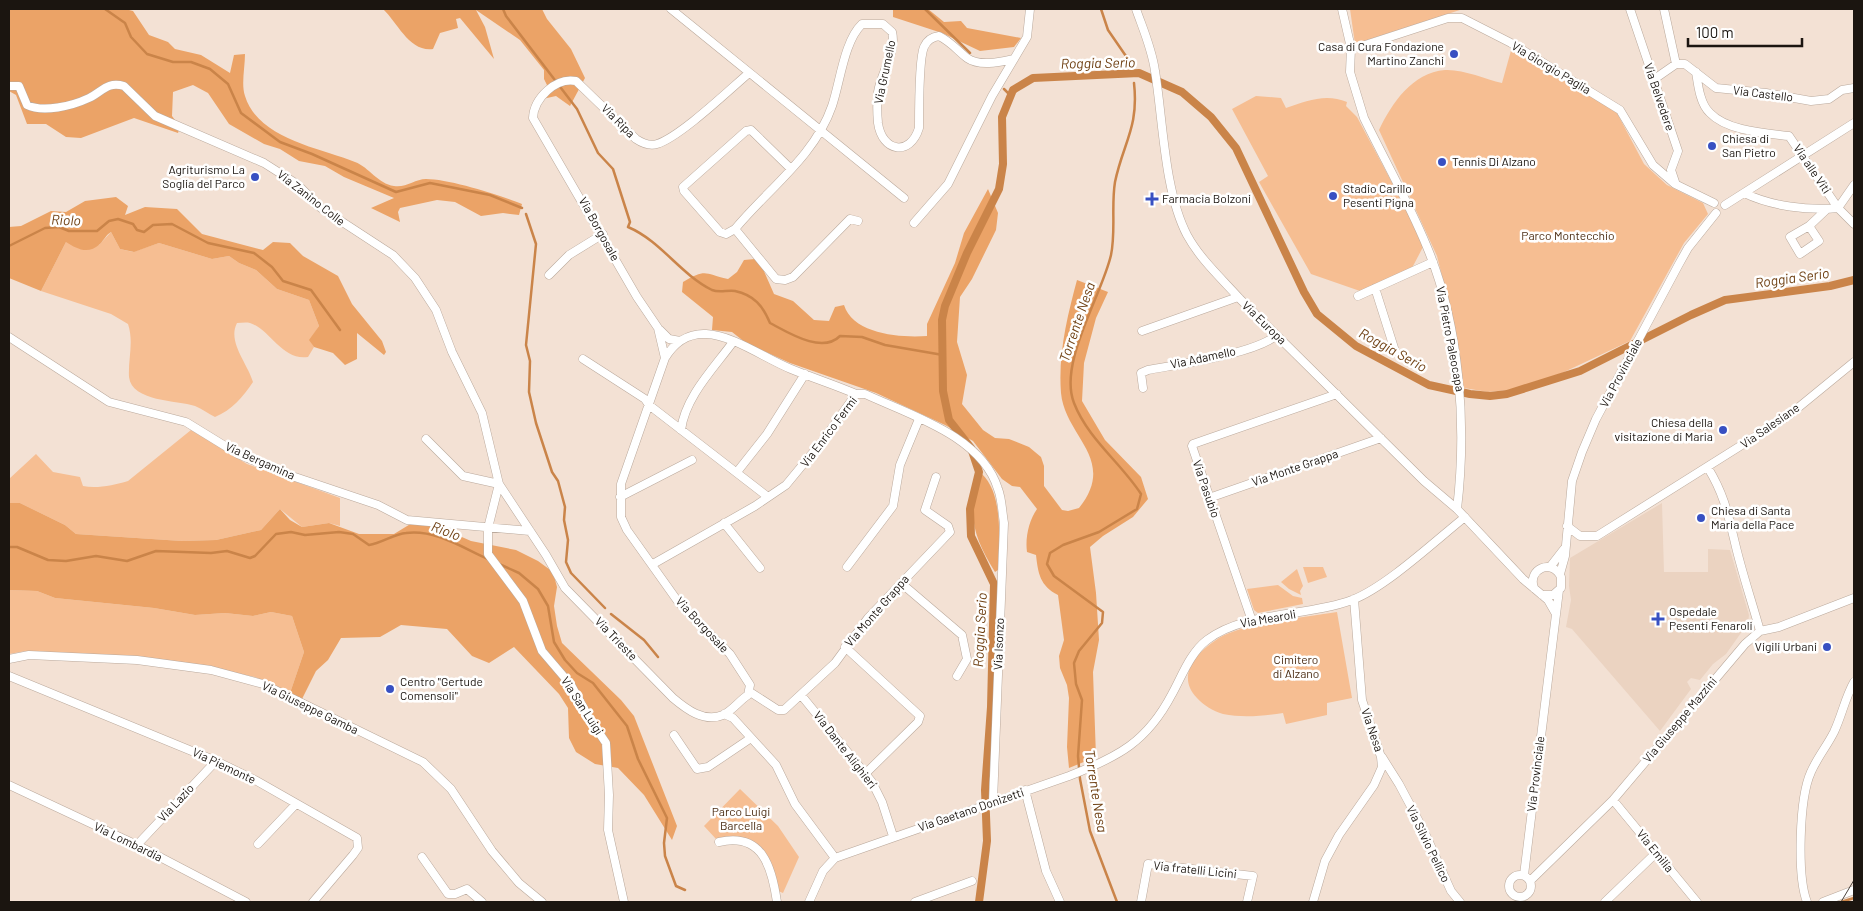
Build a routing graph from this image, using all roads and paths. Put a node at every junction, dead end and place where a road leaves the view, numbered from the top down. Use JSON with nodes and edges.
{"nodes":[{"id":1,"x":671,"y":9,"type":"edge"},
{"id":2,"x":1030,"y":9,"type":"edge"},
{"id":3,"x":1136,"y":9,"type":"edge"},
{"id":4,"x":1342,"y":9,"type":"edge"},
{"id":5,"x":1630,"y":9,"type":"edge"},
{"id":6,"x":1664,"y":9,"type":"edge"},
{"id":7,"x":1351,"y":48,"type":"junction"},
{"id":8,"x":1014,"y":59,"type":"junction"},
{"id":9,"x":1676,"y":64,"type":"junction"},
{"id":10,"x":1696,"y":72,"type":"junction"},
{"id":11,"x":749,"y":73,"type":"junction"},
{"id":12,"x":1653,"y":80,"type":"junction"},
{"id":13,"x":9,"y":86,"type":"edge"},
{"id":14,"x":1854,"y":88,"type":"edge"},
{"id":15,"x":1854,"y":123,"type":"edge"},
{"id":16,"x":540,"y":129,"type":"joint"},
{"id":17,"x":822,"y":129,"type":"junction"},
{"id":18,"x":1803,"y":155,"type":"junction"},
{"id":19,"x":791,"y":169,"type":"junction"},
{"id":20,"x":1675,"y":184,"type":"junction"},
{"id":21,"x":1854,"y":185,"type":"edge"},
{"id":22,"x":1744,"y":193,"type":"junction"},
{"id":23,"x":904,"y":198,"type":"dead end"},
{"id":24,"x":1714,"y":204,"type":"junction"},
{"id":25,"x":1726,"y":205,"type":"junction"},
{"id":26,"x":1838,"y":208,"type":"junction"},
{"id":27,"x":1827,"y":209,"type":"junction"},
{"id":28,"x":1716,"y":213,"type":"junction"},
{"id":29,"x":858,"y":221,"type":"dead end"},
{"id":30,"x":914,"y":223,"type":"dead end"},
{"id":31,"x":1854,"y":224,"type":"edge"},
{"id":32,"x":1809,"y":226,"type":"dead end"},
{"id":33,"x":735,"y":229,"type":"junction"},
{"id":34,"x":603,"y":234,"type":"junction"},
{"id":35,"x":1433,"y":262,"type":"junction"},
{"id":36,"x":549,"y":275,"type":"dead end"},
{"id":37,"x":1375,"y":288,"type":"junction"},
{"id":38,"x":1358,"y":296,"type":"dead end"},
{"id":39,"x":1238,"y":297,"type":"junction"},
{"id":40,"x":658,"y":328,"type":"junction"},
{"id":41,"x":1142,"y":331,"type":"dead end"},
{"id":42,"x":1277,"y":335,"type":"junction"},
{"id":43,"x":9,"y":337,"type":"edge"},
{"id":44,"x":680,"y":341,"type":"junction"},
{"id":45,"x":733,"y":342,"type":"junction"},
{"id":46,"x":1395,"y":351,"type":"dead end"},
{"id":47,"x":665,"y":358,"type":"junction"},
{"id":48,"x":583,"y":359,"type":"dead end"},
{"id":49,"x":1854,"y":362,"type":"edge"},
{"id":50,"x":805,"y":374,"type":"junction"},
{"id":51,"x":1143,"y":388,"type":"dead end"},
{"id":52,"x":856,"y":394,"type":"junction"},
{"id":53,"x":1337,"y":394,"type":"junction"},
{"id":54,"x":649,"y":405,"type":"junction"},
{"id":55,"x":919,"y":419,"type":"junction"},
{"id":56,"x":681,"y":430,"type":"junction"},
{"id":57,"x":1381,"y":438,"type":"junction"},
{"id":58,"x":426,"y":439,"type":"dead end"},
{"id":59,"x":692,"y":460,"type":"dead end"},
{"id":60,"x":1708,"y":468,"type":"junction"},
{"id":61,"x":737,"y":472,"type":"junction"},
{"id":62,"x":936,"y":477,"type":"dead end"},
{"id":63,"x":499,"y":484,"type":"junction"},
{"id":64,"x":620,"y":497,"type":"junction"},
{"id":65,"x":768,"y":497,"type":"junction"},
{"id":66,"x":1209,"y":498,"type":"junction"},
{"id":67,"x":1457,"y":508,"type":"junction"},
{"id":68,"x":1465,"y":517,"type":"junction"},
{"id":69,"x":724,"y":523,"type":"junction"},
{"id":70,"x":1567,"y":526,"type":"junction"},
{"id":71,"x":488,"y":528,"type":"junction"},
{"id":72,"x":530,"y":531,"type":"junction"},
{"id":73,"x":1564,"y":549,"type":"junction"},
{"id":74,"x":653,"y":564,"type":"junction"},
{"id":75,"x":847,"y":567,"type":"dead end"},
{"id":76,"x":1550,"y":567,"type":"junction"},
{"id":77,"x":760,"y":568,"type":"dead end"},
{"id":78,"x":1514,"y":568,"type":"junction"},
{"id":79,"x":1537,"y":570,"type":"junction"},
{"id":80,"x":1560,"y":574,"type":"junction"},
{"id":81,"x":901,"y":583,"type":"junction"},
{"id":82,"x":1534,"y":588,"type":"junction"},
{"id":83,"x":1559,"y":590,"type":"junction"},
{"id":84,"x":1542,"y":595,"type":"junction"},
{"id":85,"x":1854,"y":598,"type":"edge"},
{"id":86,"x":1354,"y":599,"type":"junction"},
{"id":87,"x":1556,"y":614,"type":"junction"},
{"id":88,"x":1252,"y":621,"type":"junction"},
{"id":89,"x":1760,"y":631,"type":"junction"},
{"id":90,"x":845,"y":647,"type":"junction"},
{"id":91,"x":9,"y":659,"type":"edge"},
{"id":92,"x":9,"y":676,"type":"edge"},
{"id":93,"x":957,"y":676,"type":"dead end"},
{"id":94,"x":1854,"y":682,"type":"edge"},
{"id":95,"x":750,"y":692,"type":"junction"},
{"id":96,"x":801,"y":695,"type":"junction"},
{"id":97,"x":724,"y":714,"type":"junction"},
{"id":98,"x":674,"y":735,"type":"dead end"},
{"id":99,"x":751,"y":738,"type":"junction"},
{"id":100,"x":1381,"y":757,"type":"junction"},
{"id":101,"x":216,"y":761,"type":"junction"},
{"id":102,"x":1107,"y":761,"type":"joint"},
{"id":103,"x":1380,"y":771,"type":"junction"},
{"id":104,"x":866,"y":773,"type":"junction"},
{"id":105,"x":1399,"y":784,"type":"junction"},
{"id":106,"x":9,"y":785,"type":"edge"},
{"id":107,"x":1025,"y":790,"type":"junction"},
{"id":108,"x":1613,"y":800,"type":"junction"},
{"id":109,"x":993,"y":801,"type":"junction"},
{"id":110,"x":296,"y":804,"type":"junction"},
{"id":111,"x":893,"y":836,"type":"junction"},
{"id":112,"x":719,"y":842,"type":"dead end"},
{"id":113,"x":258,"y":844,"type":"dead end"},
{"id":114,"x":137,"y":845,"type":"junction"},
{"id":115,"x":1656,"y":853,"type":"junction"},
{"id":116,"x":422,"y":857,"type":"dead end"},
{"id":117,"x":835,"y":858,"type":"junction"},
{"id":118,"x":1524,"y":875,"type":"junction"},
{"id":119,"x":1530,"y":880,"type":"junction"},
{"id":120,"x":972,"y":881,"type":"dead end"},
{"id":121,"x":1854,"y":890,"type":"edge"},
{"id":122,"x":1528,"y":894,"type":"junction"},
{"id":123,"x":1514,"y":895,"type":"junction"},
{"id":124,"x":246,"y":902,"type":"edge"},
{"id":125,"x":313,"y":902,"type":"edge"},
{"id":126,"x":482,"y":902,"type":"edge"},
{"id":127,"x":542,"y":902,"type":"edge"},
{"id":128,"x":624,"y":902,"type":"edge"},
{"id":129,"x":777,"y":902,"type":"edge"},
{"id":130,"x":809,"y":902,"type":"edge"},
{"id":131,"x":915,"y":902,"type":"edge"},
{"id":132,"x":1060,"y":902,"type":"edge"},
{"id":133,"x":1141,"y":902,"type":"edge"},
{"id":134,"x":1247,"y":902,"type":"edge"},
{"id":135,"x":1313,"y":902,"type":"edge"},
{"id":136,"x":1460,"y":902,"type":"edge"},
{"id":137,"x":1509,"y":902,"type":"edge"},
{"id":138,"x":1534,"y":902,"type":"edge"},
{"id":139,"x":1605,"y":902,"type":"edge"},
{"id":140,"x":1697,"y":902,"type":"edge"},
{"id":141,"x":1807,"y":902,"type":"edge"},
{"id":142,"x":1823,"y":902,"type":"edge"}],
"edges":[{"from":1,"to":11,"type":"street"},
{"from":2,"to":8,"type":"street"},
{"from":3,"to":39,"type":"street","name":"Via Europa"},
{"from":4,"to":7,"type":"street","name":"Via Pietro Paleocapa"},
{"from":5,"to":12,"type":"street","name":"Via Belvedere"},
{"from":6,"to":9,"type":"street"},
{"from":7,"to":20,"type":"street","name":"Via Giorgio Paglia"},
{"from":7,"to":35,"type":"street","name":"Via Pietro Paleocapa"},
{"from":8,"to":17,"type":"street","name":"Via Grumello"},
{"from":8,"to":30,"type":"street"},
{"from":9,"to":10,"type":"street","name":"Via Castello"},
{"from":9,"to":12,"type":"street"},
{"from":10,"to":14,"type":"street","name":"Via Castello"},
{"from":10,"to":18,"type":"street","name":"Via alle Viti"},
{"from":11,"to":16,"type":"street","name":"Via Ripa"},
{"from":11,"to":17,"type":"street"},
{"from":12,"to":20,"type":"street","name":"Via Belvedere"},
{"from":13,"to":63,"type":"street","name":"Via Zanino Colle"},
{"from":15,"to":18,"type":"street"},
{"from":16,"to":34,"type":"street","name":"Via Borgosale"},
{"from":17,"to":19,"type":"street","name":"Via Grumello"},
{"from":17,"to":23,"type":"street"},
{"from":18,"to":22,"type":"street"},
{"from":18,"to":26,"type":"street","name":"Via alle Viti"},
{"from":19,"to":33,"type":"street","name":"Via Grumello"},
{"from":19,"to":33,"type":"street"},
{"from":20,"to":24,"type":"street","name":"Via Giorgio Paglia"},
{"from":21,"to":26,"type":"street"},
{"from":22,"to":25,"type":"street"},
{"from":22,"to":27,"type":"street"},
{"from":24,"to":25,"type":"street"},
{"from":24,"to":28,"type":"street"},
{"from":25,"to":28,"type":"street"},
{"from":26,"to":27,"type":"street"},
{"from":26,"to":31,"type":"street","name":"Via alle Viti"},
{"from":27,"to":32,"type":"street"},
{"from":28,"to":70,"type":"street","name":"Via Provinciale"},
{"from":29,"to":33,"type":"street"},
{"from":34,"to":36,"type":"street"},
{"from":34,"to":40,"type":"street","name":"Via Borgosale"},
{"from":35,"to":37,"type":"street"},
{"from":35,"to":67,"type":"street","name":"Via Pietro Paleocapa"},
{"from":37,"to":38,"type":"street"},
{"from":37,"to":46,"type":"street"},
{"from":39,"to":41,"type":"street"},
{"from":39,"to":42,"type":"street","name":"Via Europa"},
{"from":40,"to":44,"type":"street","name":"Via Borgosale"},
{"from":40,"to":47,"type":"street","name":"Via Borgosale"},
{"from":42,"to":51,"type":"street","name":"Via Adamello"},
{"from":42,"to":53,"type":"street","name":"Via Europa"},
{"from":43,"to":71,"type":"street","name":"Via Bergamina"},
{"from":44,"to":45,"type":"street"},
{"from":44,"to":47,"type":"street"},
{"from":45,"to":50,"type":"street"},
{"from":45,"to":56,"type":"street"},
{"from":47,"to":54,"type":"street","name":"Via Borgosale"},
{"from":48,"to":54,"type":"street"},
{"from":49,"to":60,"type":"street","name":"Via Salesiane"},
{"from":50,"to":52,"type":"street"},
{"from":50,"to":61,"type":"street"},
{"from":52,"to":55,"type":"street","name":"Via Enrico Fermi"},
{"from":52,"to":65,"type":"street","name":"Via Enrico Fermi"},
{"from":53,"to":57,"type":"street","name":"Via Europa"},
{"from":53,"to":66,"type":"street","name":"Via Pasubio"},
{"from":54,"to":56,"type":"street"},
{"from":54,"to":64,"type":"street","name":"Via Borgosale"},
{"from":55,"to":75,"type":"street"},
{"from":55,"to":109,"type":"street","name":"Via Isonzo"},
{"from":56,"to":61,"type":"street"},
{"from":57,"to":66,"type":"street","name":"Via Monte Grappa"},
{"from":57,"to":67,"type":"street","name":"Via Europa"},
{"from":58,"to":63,"type":"street"},
{"from":59,"to":64,"type":"street"},
{"from":60,"to":70,"type":"street","name":"Via Salesiane"},
{"from":60,"to":89,"type":"street"},
{"from":61,"to":65,"type":"street"},
{"from":62,"to":81,"type":"street","name":"Via Monte Grappa"},
{"from":63,"to":71,"type":"street","name":"Via Zanino Colle"},
{"from":63,"to":72,"type":"street","name":"Via Zanino Colle"},
{"from":64,"to":74,"type":"street","name":"Via Borgosale"},
{"from":65,"to":69,"type":"street","name":"Via Enrico Fermi"},
{"from":66,"to":88,"type":"street","name":"Via Pasubio"},
{"from":67,"to":68,"type":"street","name":"Via Europa"},
{"from":68,"to":78,"type":"street","name":"Via Europa"},
{"from":68,"to":86,"type":"street","name":"Via Mearoli"},
{"from":69,"to":74,"type":"street","name":"Via Enrico Fermi"},
{"from":69,"to":77,"type":"street"},
{"from":70,"to":73,"type":"street","name":"Via Provinciale"},
{"from":71,"to":72,"type":"street","name":"Via Bergamina"},
{"from":71,"to":128,"type":"street","name":"Via San Luigi"},
{"from":72,"to":97,"type":"street","name":"Via Trieste"},
{"from":73,"to":76,"type":"street"},
{"from":73,"to":80,"type":"street","name":"Via Provinciale"},
{"from":74,"to":95,"type":"street","name":"Via Borgosale"},
{"from":76,"to":79,"type":"street"},
{"from":76,"to":80,"type":"street"},
{"from":78,"to":79,"type":"street"},
{"from":78,"to":82,"type":"street","name":"Via Europa"},
{"from":79,"to":82,"type":"street"},
{"from":80,"to":83,"type":"street"},
{"from":81,"to":90,"type":"street","name":"Via Monte Grappa"},
{"from":81,"to":93,"type":"street"},
{"from":82,"to":84,"type":"street"},
{"from":83,"to":84,"type":"street"},
{"from":83,"to":87,"type":"street","name":"Via Provinciale"},
{"from":84,"to":87,"type":"street"},
{"from":85,"to":89,"type":"street"},
{"from":86,"to":88,"type":"street","name":"Via Mearoli"},
{"from":86,"to":100,"type":"street","name":"Via Nesa"},
{"from":87,"to":118,"type":"street","name":"Via Provinciale"},
{"from":88,"to":102,"type":"street","name":"Via Mearoli"},
{"from":89,"to":108,"type":"street","name":"Via Giuseppe Mazzini"},
{"from":90,"to":96,"type":"street","name":"Via Monte Grappa"},
{"from":90,"to":104,"type":"street"},
{"from":91,"to":127,"type":"street","name":"Via Giuseppe Gamba"},
{"from":92,"to":101,"type":"street","name":"Via Piemonte"},
{"from":94,"to":141,"type":"street"},
{"from":95,"to":96,"type":"street","name":"Via Monte Grappa"},
{"from":95,"to":97,"type":"street"},
{"from":96,"to":104,"type":"street","name":"Via Dante Alighieri"},
{"from":97,"to":99,"type":"street"},
{"from":98,"to":99,"type":"street"},
{"from":99,"to":117,"type":"street"},
{"from":100,"to":103,"type":"street","name":"Via Nesa"},
{"from":100,"to":105,"type":"street","name":"Via Silvio Pellico"},
{"from":101,"to":110,"type":"street","name":"Via Piemonte"},
{"from":101,"to":114,"type":"street","name":"Via Lazio"},
{"from":102,"to":107,"type":"street","name":"Via Gaetano Donizetti"},
{"from":103,"to":105,"type":"street","name":"Via Silvio Pellico"},
{"from":103,"to":135,"type":"street","name":"Via Nesa"},
{"from":104,"to":111,"type":"street","name":"Via Dante Alighieri"},
{"from":105,"to":136,"type":"street","name":"Via Silvio Pellico"},
{"from":106,"to":114,"type":"street","name":"Via Lombardia"},
{"from":107,"to":109,"type":"street","name":"Via Gaetano Donizetti"},
{"from":107,"to":132,"type":"street"},
{"from":108,"to":115,"type":"street","name":"Via Emilia"},
{"from":108,"to":119,"type":"street","name":"Via Giuseppe Mazzini"},
{"from":109,"to":111,"type":"street","name":"Via Gaetano Donizetti"},
{"from":110,"to":113,"type":"street"},
{"from":110,"to":125,"type":"street","name":"Via Piemonte"},
{"from":111,"to":117,"type":"street","name":"Via Gaetano Donizetti"},
{"from":112,"to":129,"type":"street"},
{"from":114,"to":124,"type":"street","name":"Via Lombardia"},
{"from":115,"to":139,"type":"street"},
{"from":115,"to":140,"type":"street","name":"Via Emilia"},
{"from":116,"to":126,"type":"street"},
{"from":117,"to":130,"type":"street"},
{"from":118,"to":119,"type":"street"},
{"from":118,"to":123,"type":"street"},
{"from":119,"to":122,"type":"street"},
{"from":120,"to":131,"type":"street"},
{"from":121,"to":142,"type":"street"},
{"from":122,"to":123,"type":"street"},
{"from":122,"to":138,"type":"street"},
{"from":123,"to":137,"type":"street"},
{"from":133,"to":134,"type":"street","name":"Via fratelli Licini"}]}
